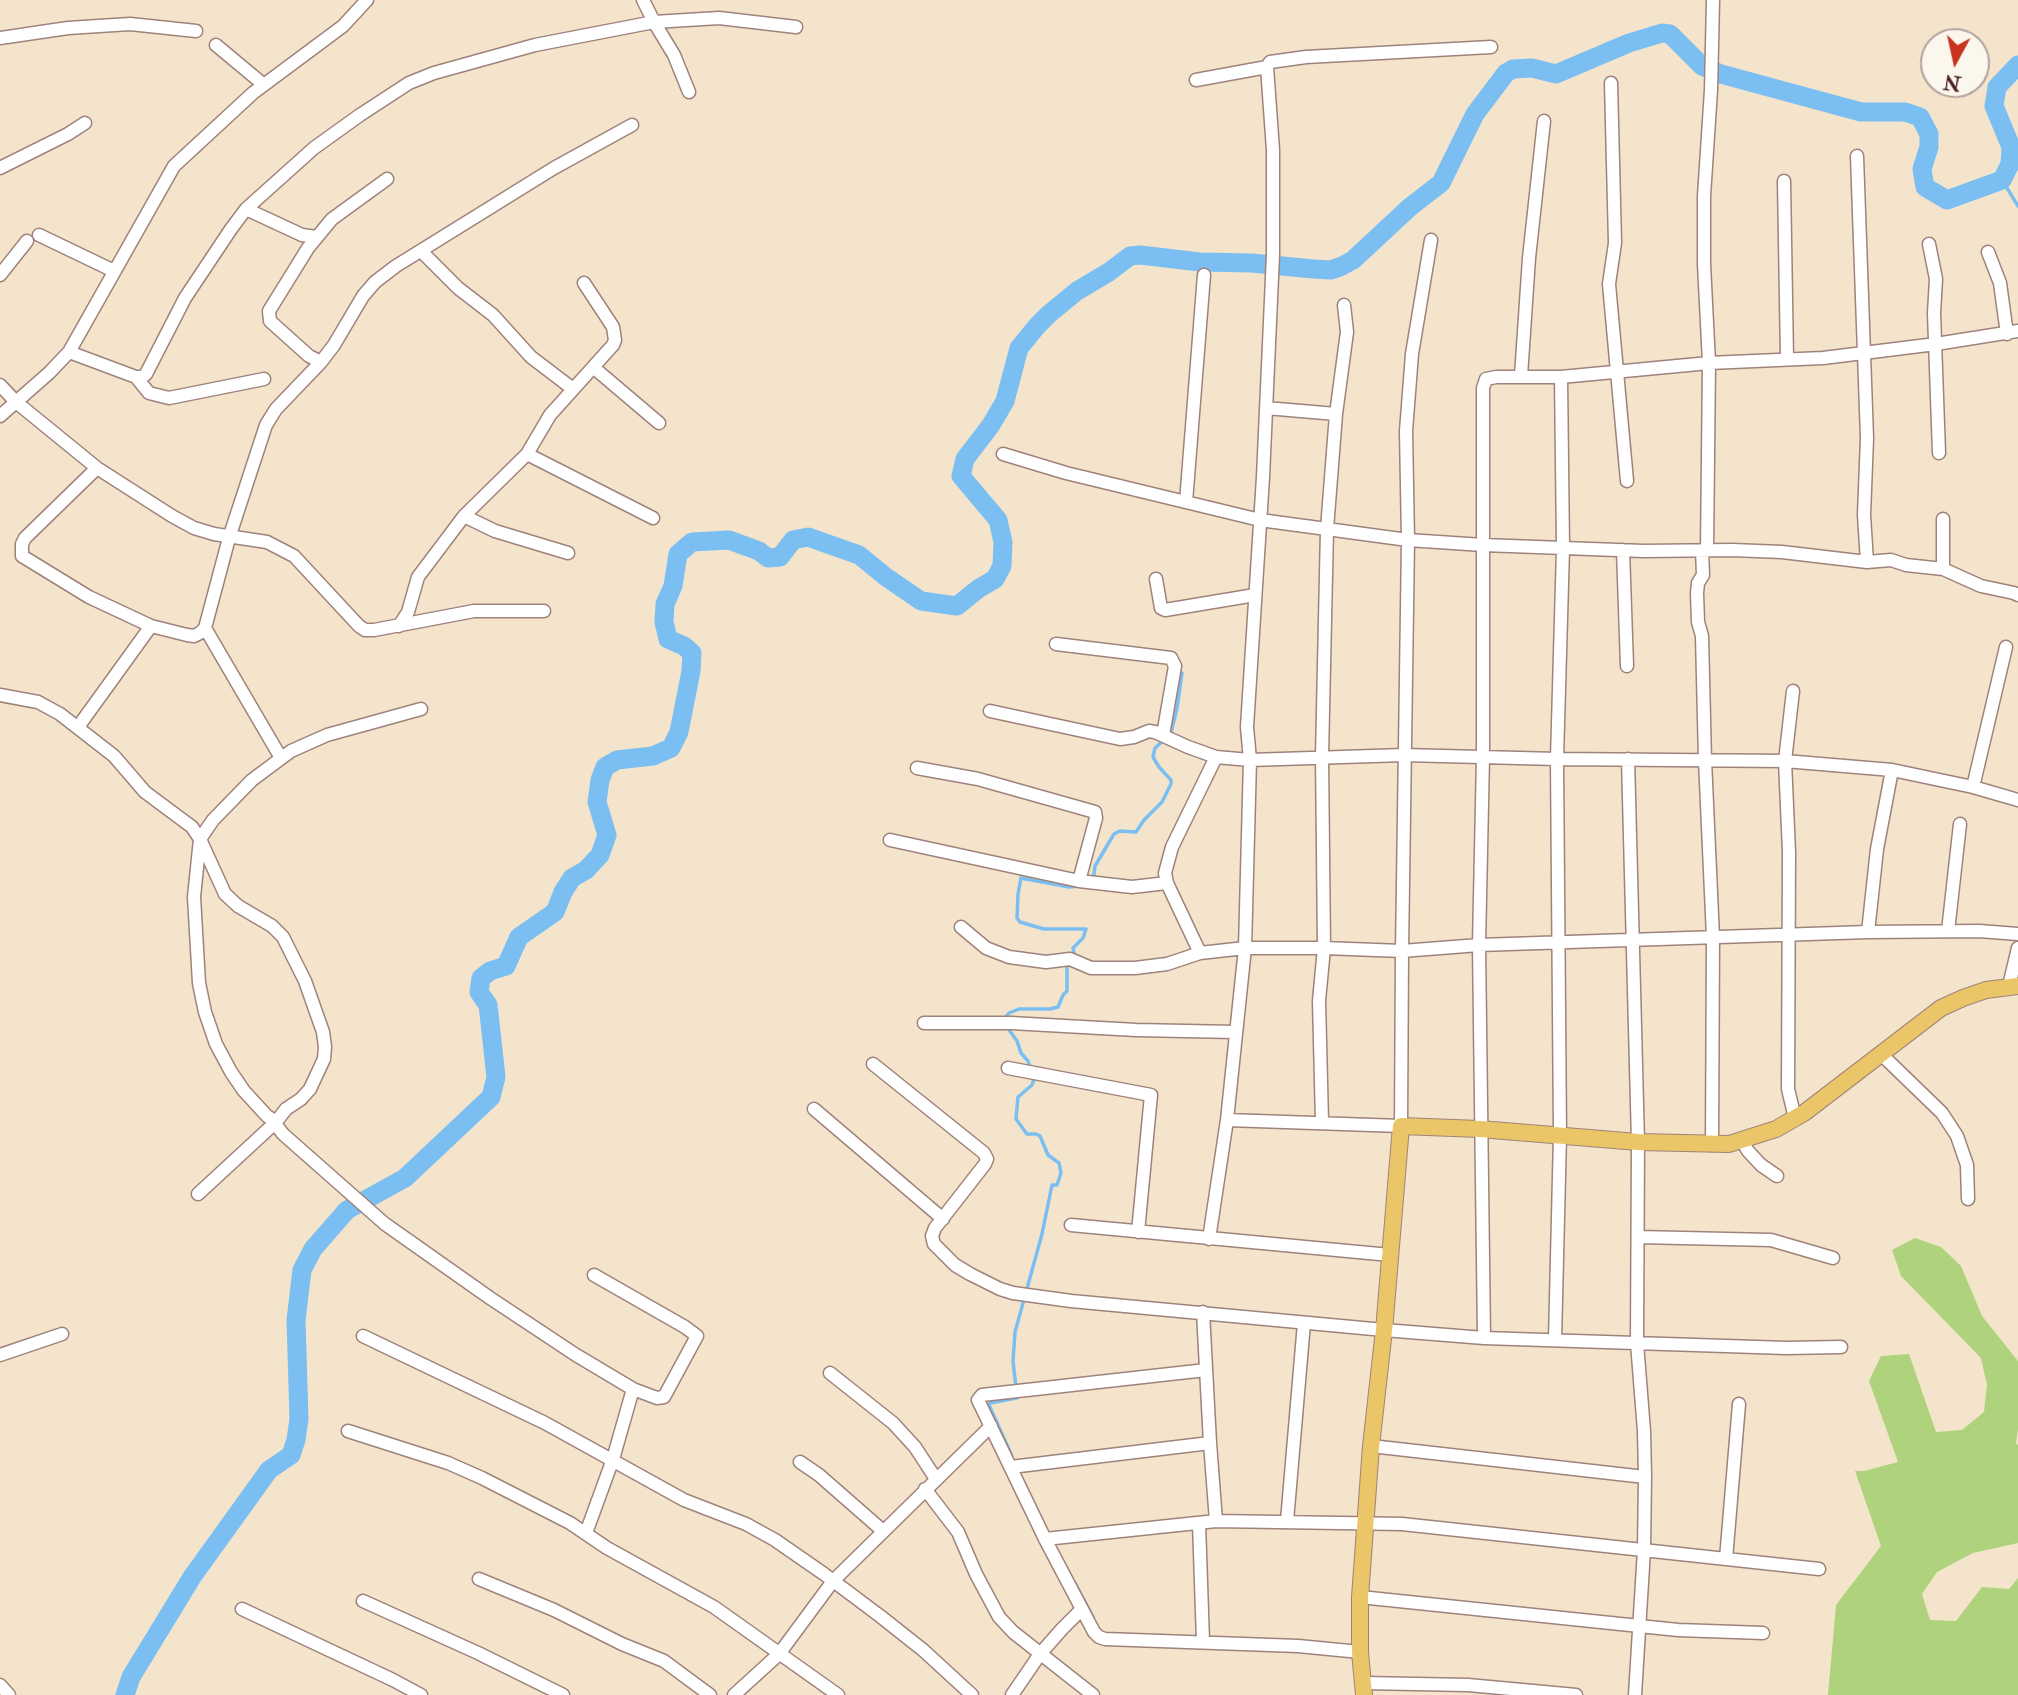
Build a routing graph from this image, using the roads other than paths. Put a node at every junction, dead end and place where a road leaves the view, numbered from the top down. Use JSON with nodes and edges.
{"nodes":[{"id":1,"x":367,"y":0,"type":"edge"},
{"id":2,"x":643,"y":0,"type":"edge"},
{"id":3,"x":1713,"y":0,"type":"edge"},
{"id":4,"x":654,"y":22,"type":"junction"},
{"id":5,"x":796,"y":27,"type":"dead end"},
{"id":6,"x":196,"y":31,"type":"dead end"},
{"id":7,"x":0,"y":38,"type":"edge"},
{"id":8,"x":216,"y":45,"type":"dead end"},
{"id":9,"x":1491,"y":47,"type":"dead end"},
{"id":10,"x":1267,"y":67,"type":"junction"},
{"id":11,"x":1196,"y":80,"type":"dead end"},
{"id":12,"x":1611,"y":83,"type":"dead end"},
{"id":13,"x":264,"y":85,"type":"junction"},
{"id":14,"x":689,"y":92,"type":"dead end"},
{"id":15,"x":1544,"y":121,"type":"dead end"},
{"id":16,"x":85,"y":123,"type":"dead end"},
{"id":17,"x":632,"y":125,"type":"dead end"},
{"id":18,"x":1857,"y":156,"type":"dead end"},
{"id":19,"x":0,"y":168,"type":"edge"},
{"id":20,"x":387,"y":178,"type":"dead end"},
{"id":21,"x":1784,"y":181,"type":"dead end"},
{"id":22,"x":246,"y":209,"type":"junction"},
{"id":23,"x":317,"y":237,"type":"junction"},
{"id":24,"x":1431,"y":240,"type":"dead end"},
{"id":25,"x":1929,"y":244,"type":"dead end"},
{"id":26,"x":421,"y":251,"type":"junction"},
{"id":27,"x":1988,"y":251,"type":"dead end"},
{"id":28,"x":114,"y":271,"type":"junction"},
{"id":29,"x":0,"y":275,"type":"edge"},
{"id":30,"x":1204,"y":275,"type":"dead end"},
{"id":31,"x":584,"y":283,"type":"dead end"},
{"id":32,"x":1344,"y":305,"type":"dead end"},
{"id":33,"x":2013,"y":332,"type":"edge"},
{"id":34,"x":1936,"y":344,"type":"junction"},
{"id":35,"x":69,"y":352,"type":"junction"},
{"id":36,"x":1865,"y":353,"type":"junction"},
{"id":37,"x":1787,"y":359,"type":"junction"},
{"id":38,"x":321,"y":362,"type":"junction"},
{"id":39,"x":1709,"y":363,"type":"junction"},
{"id":40,"x":593,"y":367,"type":"junction"},
{"id":41,"x":1618,"y":372,"type":"junction"},
{"id":42,"x":1521,"y":376,"type":"junction"},
{"id":43,"x":136,"y":377,"type":"junction"},
{"id":44,"x":1560,"y":377,"type":"junction"},
{"id":45,"x":264,"y":379,"type":"dead end"},
{"id":46,"x":0,"y":385,"type":"edge"},
{"id":47,"x":573,"y":389,"type":"junction"},
{"id":48,"x":16,"y":402,"type":"junction"},
{"id":49,"x":1266,"y":408,"type":"junction"},
{"id":50,"x":1336,"y":414,"type":"junction"},
{"id":51,"x":0,"y":416,"type":"edge"},
{"id":52,"x":659,"y":423,"type":"dead end"},
{"id":53,"x":1939,"y":453,"type":"dead end"},
{"id":54,"x":527,"y":454,"type":"junction"},
{"id":55,"x":1003,"y":454,"type":"dead end"},
{"id":56,"x":97,"y":468,"type":"junction"},
{"id":57,"x":1627,"y":481,"type":"dead end"},
{"id":58,"x":1186,"y":502,"type":"junction"},
{"id":59,"x":464,"y":516,"type":"junction"},
{"id":60,"x":653,"y":518,"type":"dead end"},
{"id":61,"x":1943,"y":519,"type":"dead end"},
{"id":62,"x":1260,"y":520,"type":"junction"},
{"id":63,"x":1327,"y":529,"type":"junction"},
{"id":64,"x":229,"y":538,"type":"junction"},
{"id":65,"x":1408,"y":540,"type":"junction"},
{"id":66,"x":1483,"y":545,"type":"junction"},
{"id":67,"x":1563,"y":548,"type":"junction"},
{"id":68,"x":1623,"y":550,"type":"junction"},
{"id":69,"x":1705,"y":551,"type":"junction"},
{"id":70,"x":568,"y":553,"type":"dead end"},
{"id":71,"x":1867,"y":562,"type":"junction"},
{"id":72,"x":1943,"y":569,"type":"junction"},
{"id":73,"x":1156,"y":579,"type":"dead end"},
{"id":74,"x":1255,"y":595,"type":"junction"},
{"id":75,"x":2018,"y":595,"type":"edge"},
{"id":76,"x":544,"y":611,"type":"dead end"},
{"id":77,"x":151,"y":626,"type":"junction"},
{"id":78,"x":399,"y":626,"type":"junction"},
{"id":79,"x":205,"y":628,"type":"junction"},
{"id":80,"x":1056,"y":644,"type":"dead end"},
{"id":81,"x":2006,"y":648,"type":"dead end"},
{"id":82,"x":1627,"y":666,"type":"dead end"},
{"id":83,"x":1793,"y":691,"type":"dead end"},
{"id":84,"x":0,"y":695,"type":"edge"},
{"id":85,"x":421,"y":709,"type":"dead end"},
{"id":86,"x":990,"y":711,"type":"dead end"},
{"id":87,"x":78,"y":727,"type":"junction"},
{"id":88,"x":1163,"y":735,"type":"junction"},
{"id":89,"x":1404,"y":755,"type":"junction"},
{"id":90,"x":1322,"y":756,"type":"junction"},
{"id":91,"x":1483,"y":756,"type":"junction"},
{"id":92,"x":1216,"y":757,"type":"junction"},
{"id":93,"x":281,"y":758,"type":"junction"},
{"id":94,"x":1557,"y":759,"type":"junction"},
{"id":95,"x":1628,"y":759,"type":"junction"},
{"id":96,"x":1250,"y":760,"type":"junction"},
{"id":97,"x":1705,"y":760,"type":"junction"},
{"id":98,"x":1785,"y":761,"type":"junction"},
{"id":99,"x":917,"y":768,"type":"dead end"},
{"id":100,"x":1892,"y":769,"type":"junction"},
{"id":101,"x":1973,"y":787,"type":"junction"},
{"id":102,"x":2018,"y":800,"type":"edge"},
{"id":103,"x":1959,"y":824,"type":"dead end"},
{"id":104,"x":200,"y":839,"type":"junction"},
{"id":105,"x":890,"y":840,"type":"dead end"},
{"id":106,"x":1079,"y":881,"type":"junction"},
{"id":107,"x":1167,"y":883,"type":"junction"},
{"id":108,"x":961,"y":927,"type":"dead end"},
{"id":109,"x":1868,"y":932,"type":"junction"},
{"id":110,"x":1948,"y":932,"type":"junction"},
{"id":111,"x":2018,"y":933,"type":"edge"},
{"id":112,"x":1789,"y":936,"type":"junction"},
{"id":113,"x":1713,"y":937,"type":"junction"},
{"id":114,"x":1632,"y":940,"type":"junction"},
{"id":115,"x":1557,"y":943,"type":"junction"},
{"id":116,"x":1479,"y":945,"type":"junction"},
{"id":117,"x":1324,"y":947,"type":"junction"},
{"id":118,"x":1245,"y":948,"type":"junction"},
{"id":119,"x":2018,"y":948,"type":"edge"},
{"id":120,"x":1402,"y":951,"type":"junction"},
{"id":121,"x":1200,"y":953,"type":"junction"},
{"id":122,"x":2013,"y":986,"type":"edge"},
{"id":123,"x":924,"y":1023,"type":"dead end"},
{"id":124,"x":1235,"y":1032,"type":"junction"},
{"id":125,"x":1881,"y":1054,"type":"junction"},
{"id":126,"x":873,"y":1064,"type":"dead end"},
{"id":127,"x":1007,"y":1068,"type":"dead end"},
{"id":128,"x":814,"y":1109,"type":"dead end"},
{"id":129,"x":1795,"y":1118,"type":"junction"},
{"id":130,"x":1227,"y":1119,"type":"junction"},
{"id":131,"x":276,"y":1122,"type":"junction"},
{"id":132,"x":1322,"y":1122,"type":"junction"},
{"id":133,"x":1401,"y":1126,"type":"junction"},
{"id":134,"x":1480,"y":1129,"type":"junction"},
{"id":135,"x":1560,"y":1135,"type":"junction"},
{"id":136,"x":1742,"y":1140,"type":"junction"},
{"id":137,"x":1638,"y":1142,"type":"junction"},
{"id":138,"x":1712,"y":1145,"type":"junction"},
{"id":139,"x":1777,"y":1177,"type":"dead end"},
{"id":140,"x":198,"y":1194,"type":"dead end"},
{"id":141,"x":1968,"y":1199,"type":"dead end"},
{"id":142,"x":943,"y":1219,"type":"junction"},
{"id":143,"x":1071,"y":1225,"type":"dead end"},
{"id":144,"x":1138,"y":1232,"type":"junction"},
{"id":145,"x":1638,"y":1237,"type":"junction"},
{"id":146,"x":1209,"y":1239,"type":"junction"},
{"id":147,"x":1390,"y":1255,"type":"junction"},
{"id":148,"x":1833,"y":1258,"type":"dead end"},
{"id":149,"x":594,"y":1275,"type":"dead end"},
{"id":150,"x":1203,"y":1312,"type":"junction"},
{"id":151,"x":1304,"y":1323,"type":"junction"},
{"id":152,"x":1384,"y":1330,"type":"junction"},
{"id":153,"x":62,"y":1334,"type":"dead end"},
{"id":154,"x":363,"y":1336,"type":"dead end"},
{"id":155,"x":1484,"y":1338,"type":"junction"},
{"id":156,"x":1555,"y":1340,"type":"junction"},
{"id":157,"x":1637,"y":1343,"type":"junction"},
{"id":158,"x":1841,"y":1347,"type":"dead end"},
{"id":159,"x":0,"y":1355,"type":"edge"},
{"id":160,"x":1206,"y":1370,"type":"junction"},
{"id":161,"x":830,"y":1373,"type":"dead end"},
{"id":162,"x":633,"y":1389,"type":"junction"},
{"id":163,"x":1740,"y":1404,"type":"dead end"},
{"id":164,"x":991,"y":1426,"type":"junction"},
{"id":165,"x":348,"y":1431,"type":"dead end"},
{"id":166,"x":1210,"y":1443,"type":"junction"},
{"id":167,"x":1371,"y":1446,"type":"junction"},
{"id":168,"x":612,"y":1459,"type":"junction"},
{"id":169,"x":800,"y":1462,"type":"dead end"},
{"id":170,"x":1011,"y":1467,"type":"junction"},
{"id":171,"x":1644,"y":1477,"type":"junction"},
{"id":172,"x":936,"y":1479,"type":"junction"},
{"id":173,"x":925,"y":1489,"type":"junction"},
{"id":174,"x":1216,"y":1521,"type":"junction"},
{"id":175,"x":1287,"y":1521,"type":"junction"},
{"id":176,"x":1199,"y":1523,"type":"junction"},
{"id":177,"x":1365,"y":1524,"type":"junction"},
{"id":178,"x":883,"y":1531,"type":"junction"},
{"id":179,"x":586,"y":1533,"type":"junction"},
{"id":180,"x":1045,"y":1539,"type":"junction"},
{"id":181,"x":1644,"y":1550,"type":"junction"},
{"id":182,"x":1726,"y":1559,"type":"junction"},
{"id":183,"x":1819,"y":1569,"type":"dead end"},
{"id":184,"x":479,"y":1579,"type":"dead end"},
{"id":185,"x":833,"y":1581,"type":"junction"},
{"id":186,"x":1360,"y":1597,"type":"junction"},
{"id":187,"x":363,"y":1601,"type":"dead end"},
{"id":188,"x":242,"y":1609,"type":"dead end"},
{"id":189,"x":1082,"y":1609,"type":"junction"},
{"id":190,"x":1641,"y":1627,"type":"junction"},
{"id":191,"x":1763,"y":1633,"type":"dead end"},
{"id":192,"x":1203,"y":1642,"type":"junction"},
{"id":193,"x":1360,"y":1652,"type":"junction"},
{"id":194,"x":779,"y":1654,"type":"junction"},
{"id":195,"x":1040,"y":1654,"type":"junction"},
{"id":196,"x":0,"y":1685,"type":"edge"},
{"id":197,"x":1364,"y":1689,"type":"edge"},
{"id":198,"x":9,"y":1695,"type":"edge"},
{"id":199,"x":421,"y":1695,"type":"edge"},
{"id":200,"x":563,"y":1695,"type":"edge"},
{"id":201,"x":710,"y":1695,"type":"edge"},
{"id":202,"x":734,"y":1695,"type":"edge"},
{"id":203,"x":838,"y":1695,"type":"edge"},
{"id":204,"x":972,"y":1695,"type":"edge"},
{"id":205,"x":1012,"y":1695,"type":"edge"},
{"id":206,"x":1093,"y":1695,"type":"edge"},
{"id":207,"x":1576,"y":1695,"type":"edge"},
{"id":208,"x":1636,"y":1695,"type":"edge"}],
"edges":[{"from":1,"to":13,"type":"street"},
{"from":2,"to":4,"type":"street"},
{"from":3,"to":39,"type":"street"},
{"from":4,"to":5,"type":"street"},
{"from":4,"to":14,"type":"street"},
{"from":4,"to":22,"type":"street"},
{"from":6,"to":7,"type":"street"},
{"from":8,"to":13,"type":"street"},
{"from":9,"to":10,"type":"street"},
{"from":10,"to":11,"type":"street"},
{"from":10,"to":49,"type":"street"},
{"from":12,"to":41,"type":"street"},
{"from":13,"to":28,"type":"street"},
{"from":15,"to":42,"type":"street"},
{"from":16,"to":19,"type":"street"},
{"from":17,"to":26,"type":"street"},
{"from":18,"to":36,"type":"street"},
{"from":20,"to":23,"type":"street"},
{"from":21,"to":37,"type":"street"},
{"from":22,"to":23,"type":"street"},
{"from":22,"to":43,"type":"street"},
{"from":23,"to":38,"type":"street"},
{"from":24,"to":65,"type":"street"},
{"from":25,"to":34,"type":"street"},
{"from":26,"to":38,"type":"street"},
{"from":26,"to":47,"type":"street"},
{"from":27,"to":33,"type":"street"},
{"from":28,"to":29,"type":"street"},
{"from":28,"to":35,"type":"street"},
{"from":30,"to":58,"type":"street"},
{"from":31,"to":40,"type":"street"},
{"from":32,"to":50,"type":"street"},
{"from":33,"to":34,"type":"street"},
{"from":34,"to":36,"type":"street"},
{"from":34,"to":53,"type":"street"},
{"from":35,"to":43,"type":"street"},
{"from":35,"to":48,"type":"street"},
{"from":36,"to":37,"type":"street"},
{"from":36,"to":71,"type":"street"},
{"from":37,"to":39,"type":"street"},
{"from":38,"to":64,"type":"street"},
{"from":39,"to":41,"type":"street"},
{"from":39,"to":69,"type":"street"},
{"from":40,"to":47,"type":"street"},
{"from":40,"to":52,"type":"street"},
{"from":41,"to":44,"type":"street"},
{"from":41,"to":57,"type":"street"},
{"from":42,"to":44,"type":"street"},
{"from":42,"to":66,"type":"street"},
{"from":43,"to":45,"type":"street"},
{"from":44,"to":67,"type":"street"},
{"from":46,"to":48,"type":"street"},
{"from":47,"to":54,"type":"street"},
{"from":48,"to":51,"type":"street"},
{"from":48,"to":56,"type":"street"},
{"from":49,"to":50,"type":"street"},
{"from":49,"to":62,"type":"street"},
{"from":50,"to":63,"type":"street"},
{"from":54,"to":59,"type":"street"},
{"from":54,"to":60,"type":"street"},
{"from":55,"to":58,"type":"street"},
{"from":56,"to":64,"type":"street"},
{"from":56,"to":77,"type":"street"},
{"from":58,"to":62,"type":"street"},
{"from":59,"to":70,"type":"street"},
{"from":59,"to":78,"type":"street"},
{"from":61,"to":72,"type":"street"},
{"from":62,"to":63,"type":"street"},
{"from":62,"to":74,"type":"street"},
{"from":63,"to":65,"type":"street"},
{"from":63,"to":90,"type":"street"},
{"from":64,"to":78,"type":"street"},
{"from":64,"to":79,"type":"street"},
{"from":65,"to":66,"type":"street"},
{"from":65,"to":89,"type":"street"},
{"from":66,"to":67,"type":"street"},
{"from":66,"to":91,"type":"street"},
{"from":67,"to":68,"type":"street"},
{"from":67,"to":94,"type":"street"},
{"from":68,"to":69,"type":"street"},
{"from":68,"to":82,"type":"street"},
{"from":69,"to":71,"type":"street"},
{"from":69,"to":97,"type":"street"},
{"from":71,"to":72,"type":"street"},
{"from":72,"to":75,"type":"street"},
{"from":73,"to":74,"type":"street"},
{"from":74,"to":96,"type":"street"},
{"from":76,"to":78,"type":"street"},
{"from":77,"to":79,"type":"street"},
{"from":77,"to":87,"type":"street"},
{"from":79,"to":93,"type":"street"},
{"from":80,"to":88,"type":"street"},
{"from":81,"to":101,"type":"street"},
{"from":83,"to":98,"type":"street"},
{"from":84,"to":87,"type":"street"},
{"from":85,"to":93,"type":"street"},
{"from":86,"to":88,"type":"street"},
{"from":87,"to":104,"type":"street"},
{"from":88,"to":92,"type":"street"},
{"from":89,"to":90,"type":"street"},
{"from":89,"to":91,"type":"street"},
{"from":89,"to":120,"type":"street"},
{"from":90,"to":96,"type":"street"},
{"from":90,"to":117,"type":"street"},
{"from":91,"to":94,"type":"street"},
{"from":91,"to":116,"type":"street"},
{"from":92,"to":96,"type":"street"},
{"from":92,"to":107,"type":"street"},
{"from":93,"to":104,"type":"street"},
{"from":94,"to":95,"type":"street"},
{"from":94,"to":115,"type":"street"},
{"from":95,"to":97,"type":"street"},
{"from":95,"to":114,"type":"street"},
{"from":96,"to":118,"type":"street"},
{"from":97,"to":98,"type":"street"},
{"from":97,"to":113,"type":"street"},
{"from":98,"to":100,"type":"street"},
{"from":98,"to":112,"type":"street"},
{"from":99,"to":106,"type":"street"},
{"from":100,"to":101,"type":"street"},
{"from":100,"to":109,"type":"street"},
{"from":101,"to":102,"type":"street"},
{"from":103,"to":110,"type":"street"},
{"from":104,"to":131,"type":"street"},
{"from":104,"to":131,"type":"street"},
{"from":105,"to":106,"type":"street"},
{"from":106,"to":107,"type":"street"},
{"from":107,"to":121,"type":"street"},
{"from":108,"to":121,"type":"street"},
{"from":109,"to":110,"type":"street"},
{"from":109,"to":112,"type":"street"},
{"from":110,"to":111,"type":"street"},
{"from":112,"to":113,"type":"street"},
{"from":112,"to":129,"type":"street"},
{"from":113,"to":114,"type":"street"},
{"from":113,"to":138,"type":"street"},
{"from":114,"to":115,"type":"street"},
{"from":114,"to":137,"type":"street"},
{"from":115,"to":116,"type":"street"},
{"from":115,"to":135,"type":"street"},
{"from":116,"to":120,"type":"street"},
{"from":116,"to":134,"type":"street"},
{"from":117,"to":118,"type":"street"},
{"from":117,"to":120,"type":"street"},
{"from":117,"to":132,"type":"street"},
{"from":118,"to":121,"type":"street"},
{"from":118,"to":124,"type":"street"},
{"from":119,"to":122,"type":"street"},
{"from":120,"to":133,"type":"street"},
{"from":122,"to":125,"type":"main road"},
{"from":123,"to":124,"type":"street"},
{"from":124,"to":130,"type":"street"},
{"from":125,"to":129,"type":"main road"},
{"from":125,"to":141,"type":"street"},
{"from":126,"to":142,"type":"street"},
{"from":127,"to":144,"type":"street"},
{"from":128,"to":142,"type":"street"},
{"from":129,"to":136,"type":"main road"},
{"from":130,"to":132,"type":"street"},
{"from":130,"to":146,"type":"street"},
{"from":131,"to":140,"type":"street"},
{"from":131,"to":162,"type":"street"},
{"from":132,"to":133,"type":"street"},
{"from":133,"to":134,"type":"main road"},
{"from":133,"to":147,"type":"main road"},
{"from":134,"to":135,"type":"main road"},
{"from":134,"to":155,"type":"street"},
{"from":135,"to":137,"type":"main road"},
{"from":135,"to":156,"type":"street"},
{"from":136,"to":138,"type":"main road"},
{"from":136,"to":139,"type":"street"},
{"from":137,"to":138,"type":"main road"},
{"from":137,"to":145,"type":"street"},
{"from":142,"to":150,"type":"street"},
{"from":143,"to":144,"type":"street"},
{"from":144,"to":146,"type":"street"},
{"from":145,"to":148,"type":"street"},
{"from":145,"to":157,"type":"street"},
{"from":146,"to":147,"type":"street"},
{"from":147,"to":152,"type":"main road"},
{"from":149,"to":162,"type":"street"},
{"from":150,"to":151,"type":"street"},
{"from":150,"to":160,"type":"street"},
{"from":151,"to":152,"type":"street"},
{"from":151,"to":175,"type":"street"},
{"from":152,"to":155,"type":"street"},
{"from":152,"to":167,"type":"main road"},
{"from":153,"to":159,"type":"street"},
{"from":154,"to":168,"type":"street"},
{"from":155,"to":156,"type":"street"},
{"from":156,"to":157,"type":"street"},
{"from":157,"to":158,"type":"street"},
{"from":157,"to":171,"type":"street"},
{"from":160,"to":164,"type":"street"},
{"from":160,"to":166,"type":"street"},
{"from":161,"to":172,"type":"street"},
{"from":162,"to":168,"type":"street"},
{"from":163,"to":182,"type":"street"},
{"from":164,"to":170,"type":"street"},
{"from":164,"to":172,"type":"street"},
{"from":165,"to":179,"type":"street"},
{"from":166,"to":170,"type":"street"},
{"from":166,"to":174,"type":"street"},
{"from":167,"to":171,"type":"street"},
{"from":167,"to":177,"type":"main road"},
{"from":168,"to":179,"type":"street"},
{"from":168,"to":185,"type":"street"},
{"from":169,"to":178,"type":"street"},
{"from":170,"to":180,"type":"street"},
{"from":171,"to":181,"type":"street"},
{"from":172,"to":173,"type":"street"},
{"from":173,"to":178,"type":"street"},
{"from":173,"to":195,"type":"street"},
{"from":174,"to":175,"type":"street"},
{"from":174,"to":176,"type":"street"},
{"from":175,"to":177,"type":"street"},
{"from":176,"to":180,"type":"street"},
{"from":176,"to":192,"type":"street"},
{"from":177,"to":181,"type":"street"},
{"from":177,"to":186,"type":"main road"},
{"from":178,"to":185,"type":"street"},
{"from":179,"to":194,"type":"street"},
{"from":180,"to":189,"type":"street"},
{"from":181,"to":182,"type":"street"},
{"from":181,"to":190,"type":"street"},
{"from":182,"to":183,"type":"street"},
{"from":184,"to":201,"type":"street"},
{"from":185,"to":194,"type":"street"},
{"from":185,"to":204,"type":"street"},
{"from":186,"to":190,"type":"street"},
{"from":186,"to":193,"type":"main road"},
{"from":187,"to":200,"type":"street"},
{"from":188,"to":199,"type":"street"},
{"from":189,"to":192,"type":"street"},
{"from":189,"to":195,"type":"street"},
{"from":190,"to":191,"type":"street"},
{"from":190,"to":208,"type":"street"},
{"from":192,"to":193,"type":"street"},
{"from":193,"to":197,"type":"main road"},
{"from":194,"to":202,"type":"street"},
{"from":194,"to":203,"type":"street"},
{"from":195,"to":205,"type":"street"},
{"from":195,"to":206,"type":"street"},
{"from":196,"to":198,"type":"street"},
{"from":197,"to":207,"type":"street"}]}
